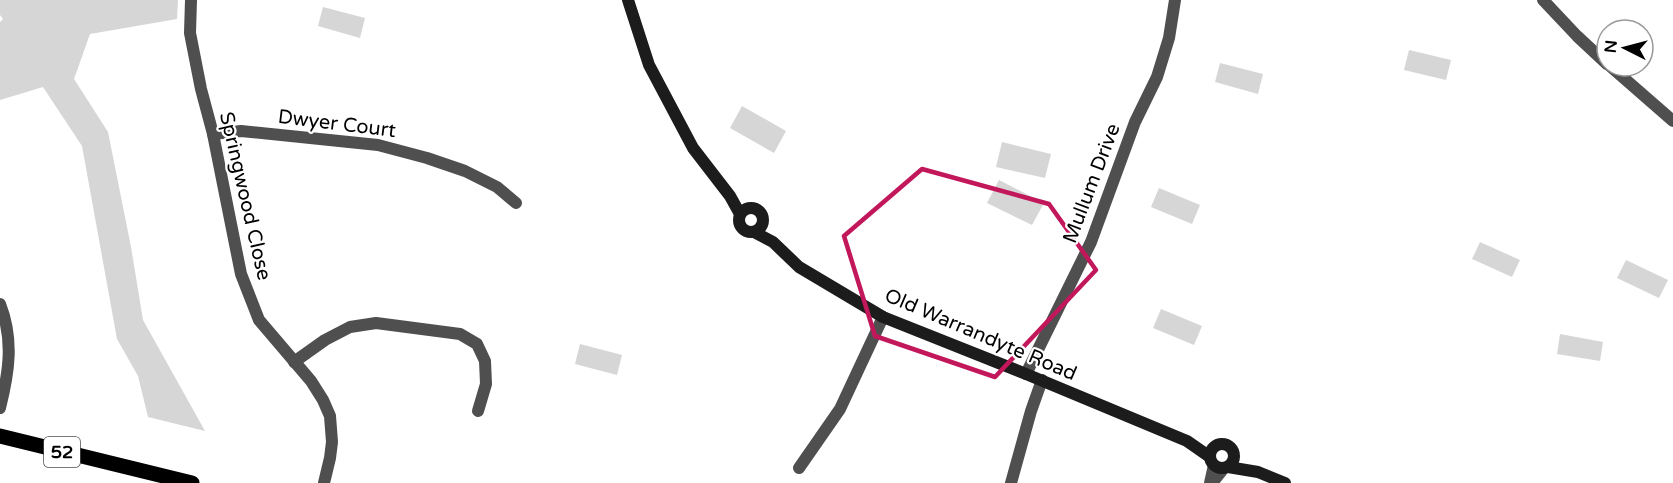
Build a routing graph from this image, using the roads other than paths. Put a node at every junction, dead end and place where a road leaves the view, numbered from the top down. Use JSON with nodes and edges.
{"nodes":[{"id":1,"x":191,"y":0,"type":"edge"},
{"id":2,"x":628,"y":0,"type":"edge"},
{"id":3,"x":1175,"y":0,"type":"edge"},
{"id":4,"x":1543,"y":0,"type":"edge"},
{"id":5,"x":1595,"y":53,"type":"edge"},
{"id":6,"x":1623,"y":78,"type":"edge"},
{"id":7,"x":1673,"y":121,"type":"edge"},
{"id":8,"x":213,"y":134,"type":"junction"},
{"id":9,"x":516,"y":203,"type":"dead end"},
{"id":10,"x":745,"y":211,"type":"junction"},
{"id":11,"x":759,"y":227,"type":"junction"},
{"id":12,"x":0,"y":304,"type":"edge"},
{"id":13,"x":883,"y":317,"type":"junction"},
{"id":14,"x":294,"y":362,"type":"junction"},
{"id":15,"x":1026,"y":374,"type":"junction"},
{"id":16,"x":1042,"y":380,"type":"junction"},
{"id":17,"x":0,"y":408,"type":"edge"},
{"id":18,"x":478,"y":411,"type":"dead end"},
{"id":19,"x":0,"y":436,"type":"edge"},
{"id":20,"x":1187,"y":441,"type":"junction"},
{"id":21,"x":1217,"y":445,"type":"junction"},
{"id":22,"x":1234,"y":453,"type":"junction"},
{"id":23,"x":1219,"y":464,"type":"junction"},
{"id":24,"x":799,"y":468,"type":"dead end"},
{"id":25,"x":1258,"y":472,"type":"junction"},
{"id":26,"x":192,"y":483,"type":"edge"},
{"id":27,"x":324,"y":483,"type":"edge"},
{"id":28,"x":1011,"y":483,"type":"edge"},
{"id":29,"x":1211,"y":483,"type":"edge"},
{"id":30,"x":1286,"y":483,"type":"edge"}],
"edges":[{"from":1,"to":8,"type":"street","name":"Springwood Close"},
{"from":2,"to":10,"type":"main road","name":"Old Warrandyte Road"},
{"from":3,"to":15,"type":"street","name":"Mullum Drive"},
{"from":4,"to":5,"type":"street"},
{"from":6,"to":7,"type":"street"},
{"from":8,"to":9,"type":"street","name":"Dwyer Court"},
{"from":8,"to":14,"type":"street","name":"Springwood Close"},
{"from":10,"to":11,"type":"main road","name":"Old Warrandyte Road"},
{"from":10,"to":11,"type":"main road","name":"Old Warrandyte Road"},
{"from":11,"to":13,"type":"main road","name":"Old Warrandyte Road"},
{"from":12,"to":17,"type":"street"},
{"from":13,"to":15,"type":"main road","name":"Old Warrandyte Road"},
{"from":13,"to":24,"type":"street"},
{"from":14,"to":18,"type":"street"},
{"from":14,"to":27,"type":"street","name":"Springwood Close"},
{"from":15,"to":16,"type":"main road","name":"Old Warrandyte Road"},
{"from":16,"to":20,"type":"main road","name":"Old Warrandyte Road"},
{"from":16,"to":28,"type":"street"},
{"from":19,"to":26,"type":"main road","number":"52"},
{"from":20,"to":21,"type":"main road","name":"Old Warrandyte Road"},
{"from":20,"to":23,"type":"main road","name":"Old Warrandyte Road"},
{"from":21,"to":22,"type":"main road","name":"Old Warrandyte Road"},
{"from":21,"to":23,"type":"main road"},
{"from":22,"to":23,"type":"main road"},
{"from":22,"to":25,"type":"main road","name":"Old Warrandyte Road"},
{"from":23,"to":25,"type":"main road","name":"Old Warrandyte Road"},
{"from":23,"to":29,"type":"street"},
{"from":25,"to":30,"type":"main road","name":"Old Warrandyte Road"}]}
